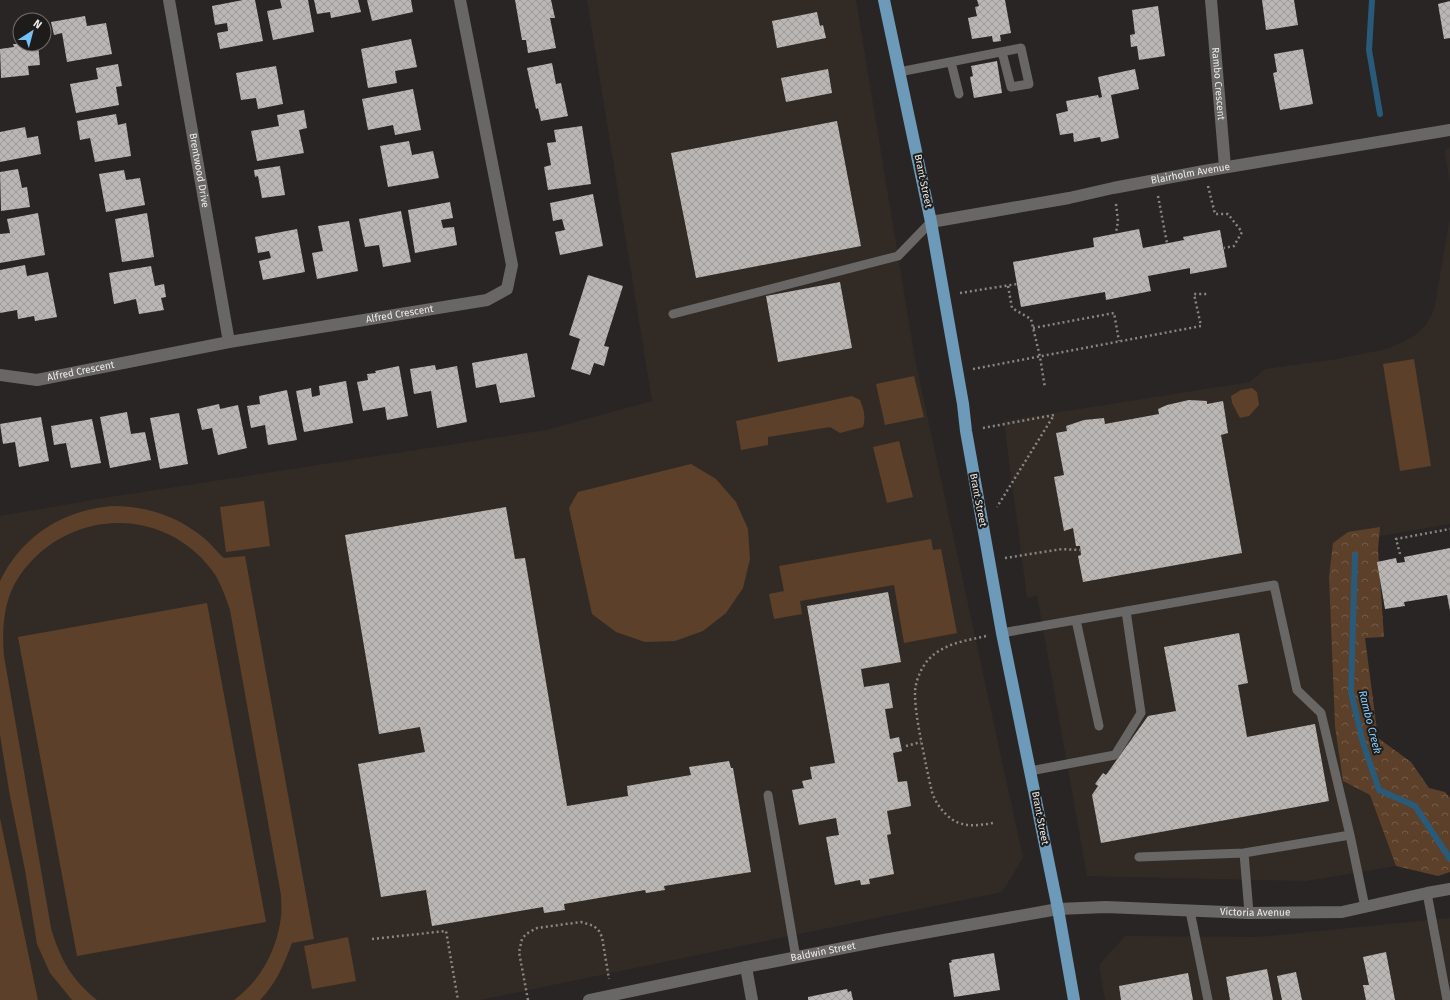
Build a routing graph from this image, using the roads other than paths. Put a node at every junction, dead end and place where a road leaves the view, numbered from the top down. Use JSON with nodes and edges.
{"nodes":[{"id":1,"x":169,"y":0,"type":"edge"},
{"id":2,"x":460,"y":0,"type":"edge"},
{"id":3,"x":884,"y":0,"type":"edge"},
{"id":4,"x":1211,"y":0,"type":"edge"},
{"id":5,"x":1002,"y":52,"type":"dead end"},
{"id":6,"x":952,"y":62,"type":"junction"},
{"id":7,"x":899,"y":72,"type":"junction"},
{"id":8,"x":959,"y":94,"type":"dead end"},
{"id":9,"x":1450,"y":130,"type":"edge"},
{"id":10,"x":1225,"y":167,"type":"junction"},
{"id":11,"x":931,"y":222,"type":"junction"},
{"id":12,"x":673,"y":314,"type":"dead end"},
{"id":13,"x":229,"y":342,"type":"junction"},
{"id":14,"x":0,"y":375,"type":"edge"},
{"id":15,"x":1126,"y":611,"type":"junction"},
{"id":16,"x":1076,"y":620,"type":"junction"},
{"id":17,"x":1002,"y":632,"type":"junction"},
{"id":18,"x":1099,"y":726,"type":"dead end"},
{"id":19,"x":1030,"y":771,"type":"junction"},
{"id":20,"x":768,"y":795,"type":"dead end"},
{"id":21,"x":1350,"y":835,"type":"junction"},
{"id":22,"x":1244,"y":853,"type":"junction"},
{"id":23,"x":1139,"y":857,"type":"dead end"},
{"id":24,"x":1446,"y":890,"type":"edge"},
{"id":25,"x":1427,"y":893,"type":"junction"},
{"id":26,"x":1365,"y":907,"type":"junction"},
{"id":27,"x":1058,"y":909,"type":"junction"},
{"id":28,"x":1190,"y":911,"type":"junction"},
{"id":29,"x":1249,"y":913,"type":"junction"},
{"id":30,"x":796,"y":958,"type":"junction"},
{"id":31,"x":746,"y":967,"type":"junction"},
{"id":32,"x":589,"y":1000,"type":"edge"},
{"id":33,"x":752,"y":1000,"type":"edge"},
{"id":34,"x":1074,"y":1000,"type":"edge"},
{"id":35,"x":1208,"y":1000,"type":"edge"},
{"id":36,"x":1447,"y":1000,"type":"edge"}],
"edges":[{"from":1,"to":13,"type":"street","name":"Brentwood Drive"},
{"from":2,"to":13,"type":"street","name":"Alfred Crescent"},
{"from":3,"to":7,"type":"main road","name":"Brant Street"},
{"from":4,"to":10,"type":"street","name":"Rambo Crescent"},
{"from":5,"to":6,"type":"lane"},
{"from":6,"to":7,"type":"lane"},
{"from":6,"to":8,"type":"lane"},
{"from":7,"to":11,"type":"main road","name":"Brant Street"},
{"from":9,"to":10,"type":"street","name":"Blairholm Avenue"},
{"from":10,"to":11,"type":"street","name":"Blairholm Avenue"},
{"from":11,"to":12,"type":"lane"},
{"from":11,"to":17,"type":"main road","name":"Brant Street"},
{"from":13,"to":14,"type":"street","name":"Alfred Crescent"},
{"from":15,"to":16,"type":"lane"},
{"from":15,"to":19,"type":"lane"},
{"from":15,"to":21,"type":"lane"},
{"from":16,"to":17,"type":"lane"},
{"from":16,"to":18,"type":"lane"},
{"from":17,"to":19,"type":"main road","name":"Brant Street"},
{"from":19,"to":27,"type":"main road","name":"Brant Street"},
{"from":20,"to":30,"type":"lane"},
{"from":21,"to":22,"type":"lane"},
{"from":21,"to":26,"type":"lane"},
{"from":22,"to":23,"type":"lane"},
{"from":22,"to":29,"type":"lane"},
{"from":24,"to":25,"type":"street","name":"Victoria Avenue"},
{"from":25,"to":26,"type":"street","name":"Victoria Avenue"},
{"from":25,"to":36,"type":"lane"},
{"from":26,"to":29,"type":"street","name":"Victoria Avenue"},
{"from":27,"to":28,"type":"street","name":"Victoria Avenue"},
{"from":27,"to":30,"type":"street","name":"Baldwin Street"},
{"from":27,"to":34,"type":"main road","name":"Brant Street"},
{"from":28,"to":29,"type":"street","name":"Victoria Avenue"},
{"from":28,"to":35,"type":"lane"},
{"from":30,"to":31,"type":"street","name":"Baldwin Street"},
{"from":31,"to":32,"type":"street","name":"Baldwin Street"},
{"from":31,"to":33,"type":"street"}]}
